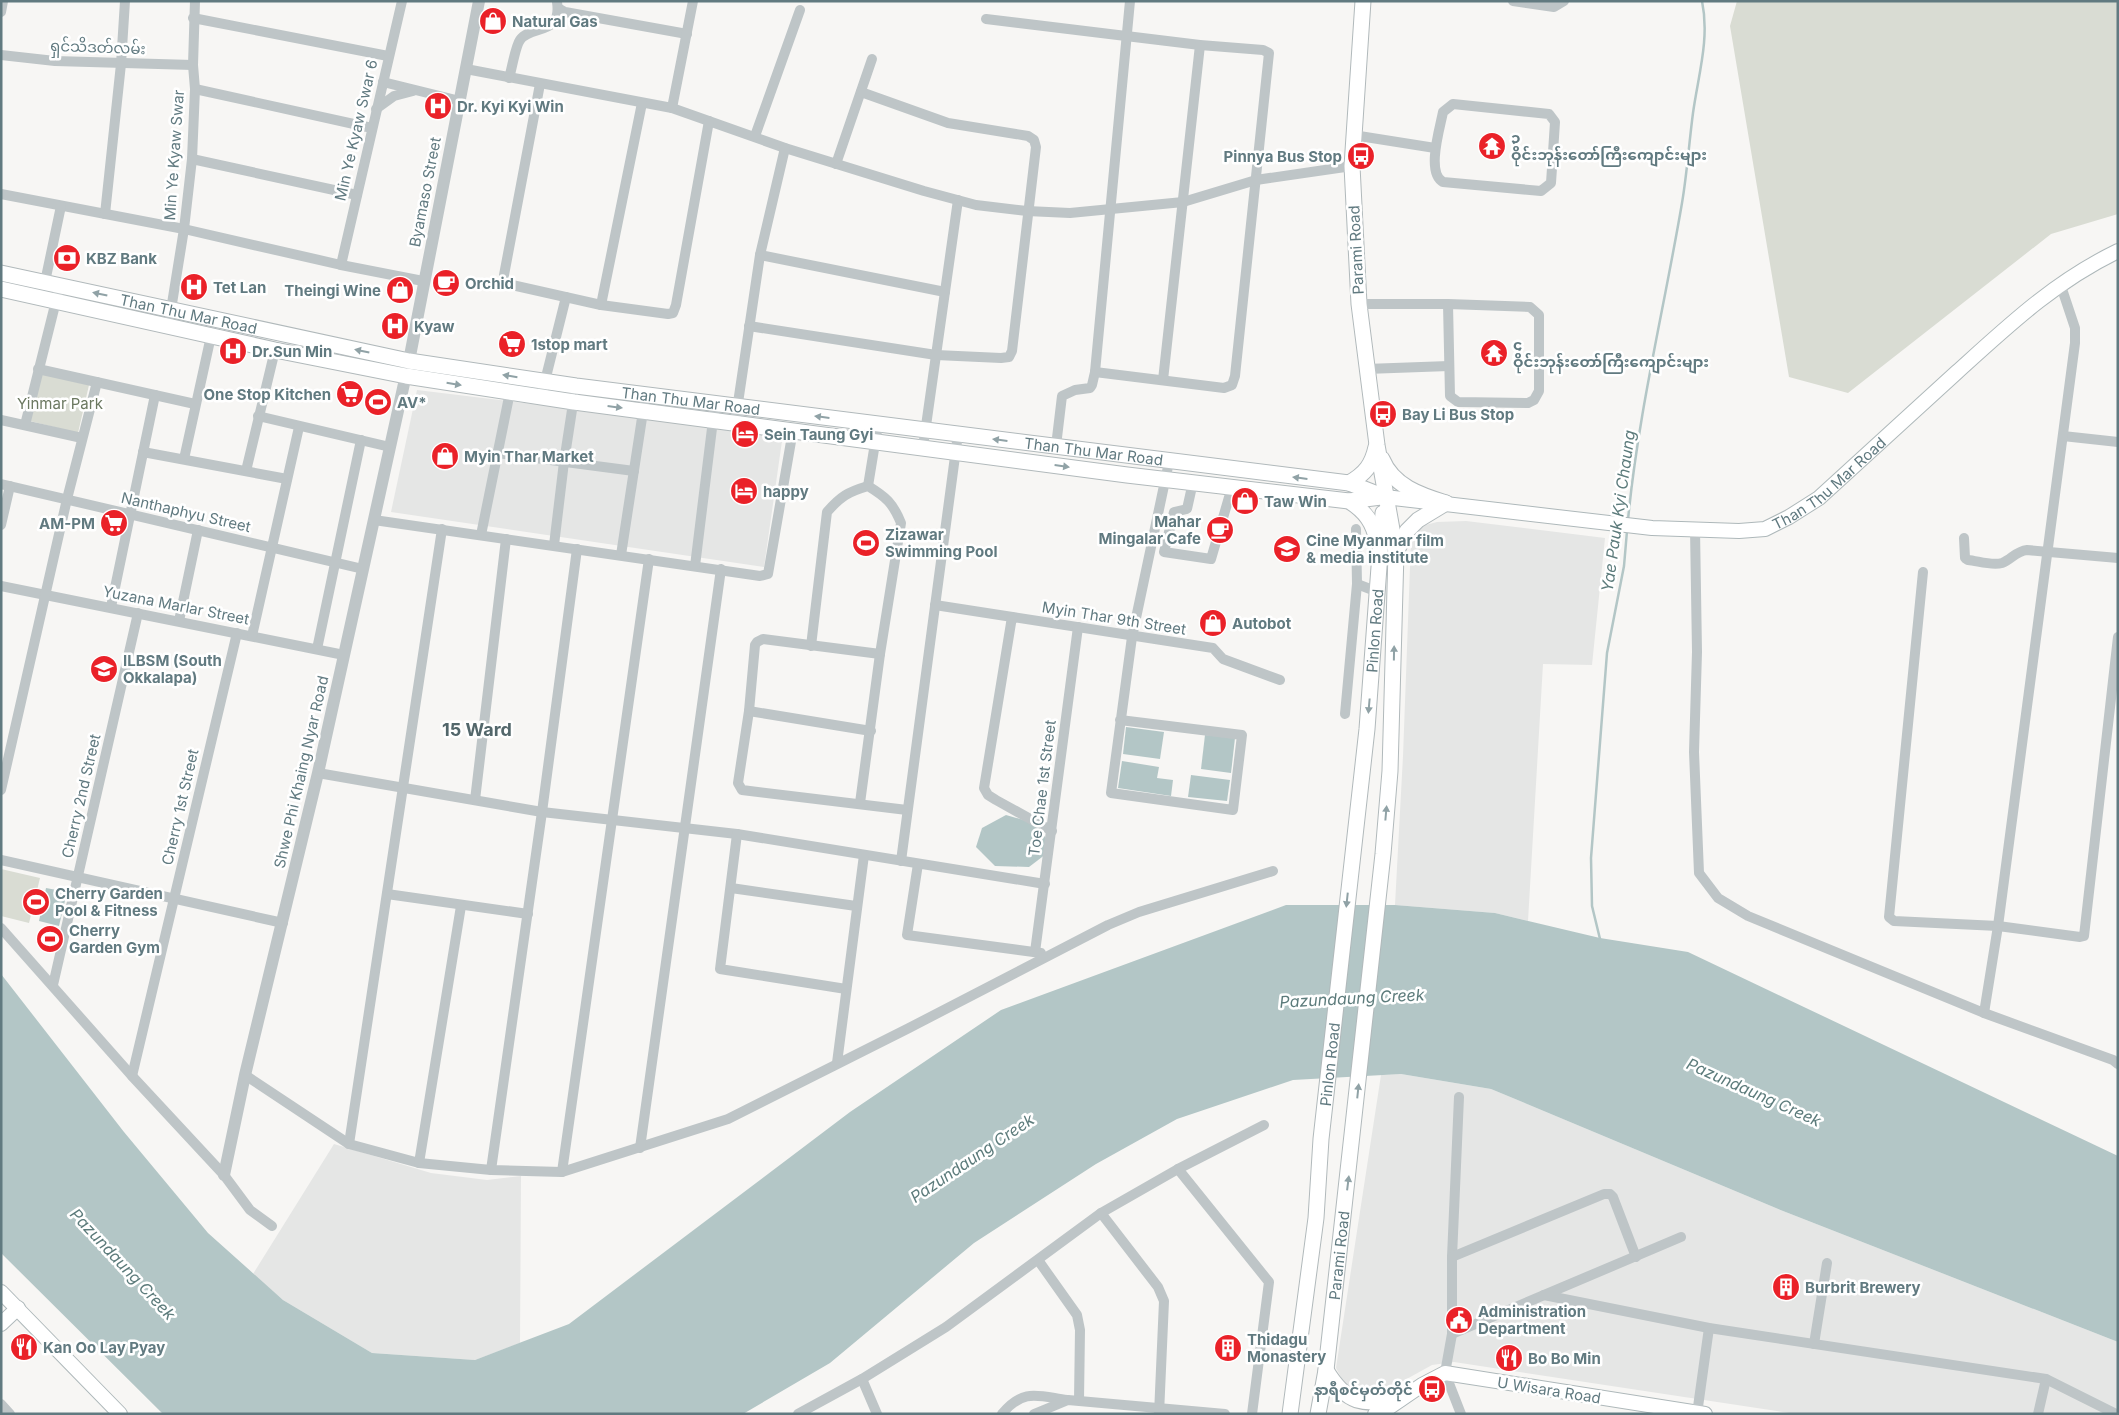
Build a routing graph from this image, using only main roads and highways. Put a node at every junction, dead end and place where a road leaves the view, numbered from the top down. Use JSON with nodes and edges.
{"nodes":[{"id":1,"x":1362,"y":1,"type":"edge"},
{"id":2,"x":2118,"y":251,"type":"edge"},
{"id":3,"x":1,"y":273,"type":"edge"},
{"id":4,"x":1,"y":289,"type":"edge"},
{"id":5,"x":54,"y":289,"type":"junction"},
{"id":6,"x":1377,"y":445,"type":"junction"},
{"id":7,"x":1083,"y":449,"type":"junction"},
{"id":8,"x":1082,"y":469,"type":"junction"},
{"id":9,"x":1348,"y":483,"type":"junction"},
{"id":10,"x":1385,"y":497,"type":"junction"},
{"id":11,"x":1349,"y":501,"type":"junction"},
{"id":12,"x":1446,"y":503,"type":"junction"},
{"id":13,"x":1396,"y":552,"type":"junction"},
{"id":14,"x":1379,"y":553,"type":"junction"},
{"id":15,"x":1321,"y":1139,"type":"joint"},
{"id":16,"x":1353,"y":1140,"type":"joint"},
{"id":17,"x":1316,"y":1218,"type":"junction"},
{"id":18,"x":1,"y":1292,"type":"edge"},
{"id":19,"x":18,"y":1308,"type":"junction"},
{"id":20,"x":1,"y":1324,"type":"edge"},
{"id":21,"x":1326,"y":1370,"type":"junction"},
{"id":22,"x":1400,"y":1399,"type":"junction"},
{"id":23,"x":1378,"y":1413,"type":"edge"},
{"id":24,"x":1700,"y":1413,"type":"edge"},
{"id":25,"x":120,"y":1414,"type":"edge"},
{"id":26,"x":1290,"y":1414,"type":"edge"},
{"id":27,"x":1301,"y":1414,"type":"edge"},
{"id":28,"x":1318,"y":1414,"type":"edge"}],
"edges":[{"from":1,"to":6,"type":"main road","name":"Parami Road"},
{"from":2,"to":12,"type":"main road","name":"Than Thu Mar Road"},
{"from":3,"to":5,"type":"main road","name":"Than Thu Mar Road"},
{"from":4,"to":5,"type":"main road","name":"Than Thu Mar Road"},
{"from":7,"to":5,"type":"main road","name":"Than Thu Mar Road","one_way":true},
{"from":5,"to":8,"type":"main road","name":"Than Thu Mar Road","one_way":true},
{"from":6,"to":9,"type":"main road"},
{"from":6,"to":10,"type":"main road","name":"Parami Road"},
{"from":6,"to":12,"type":"main road"},
{"from":7,"to":8,"type":"main road"},
{"from":9,"to":7,"type":"main road","name":"Than Thu Mar Road","one_way":true},
{"from":8,"to":11,"type":"main road","name":"Than Thu Mar Road"},
{"from":9,"to":10,"type":"main road","name":"Than Thu Mar Road"},
{"from":10,"to":11,"type":"main road","name":"Than Thu Mar Road"},
{"from":10,"to":12,"type":"main road","name":"Than Thu Mar Road"},
{"from":10,"to":13,"type":"main road","name":"Pinlon Road"},
{"from":10,"to":14,"type":"main road","name":"Pinlon Road"},
{"from":11,"to":14,"type":"main road"},
{"from":12,"to":13,"type":"main road"},
{"from":16,"to":13,"type":"main road","name":"Pinlon Road","one_way":true},
{"from":14,"to":15,"type":"main road","name":"Pinlon Road","one_way":true},
{"from":15,"to":17,"type":"main road","name":"Parami Road"},
{"from":21,"to":16,"type":"main road","name":"Parami Road","one_way":true},
{"from":17,"to":26,"type":"main road"},
{"from":17,"to":27,"type":"main road"},
{"from":18,"to":19,"type":"main road"},
{"from":19,"to":20,"type":"main road"},
{"from":19,"to":25,"type":"main road"},
{"from":21,"to":22,"type":"main road"},
{"from":21,"to":28,"type":"main road"},
{"from":22,"to":23,"type":"main road"},
{"from":22,"to":24,"type":"main road","name":"U Wisara Road"}]}
